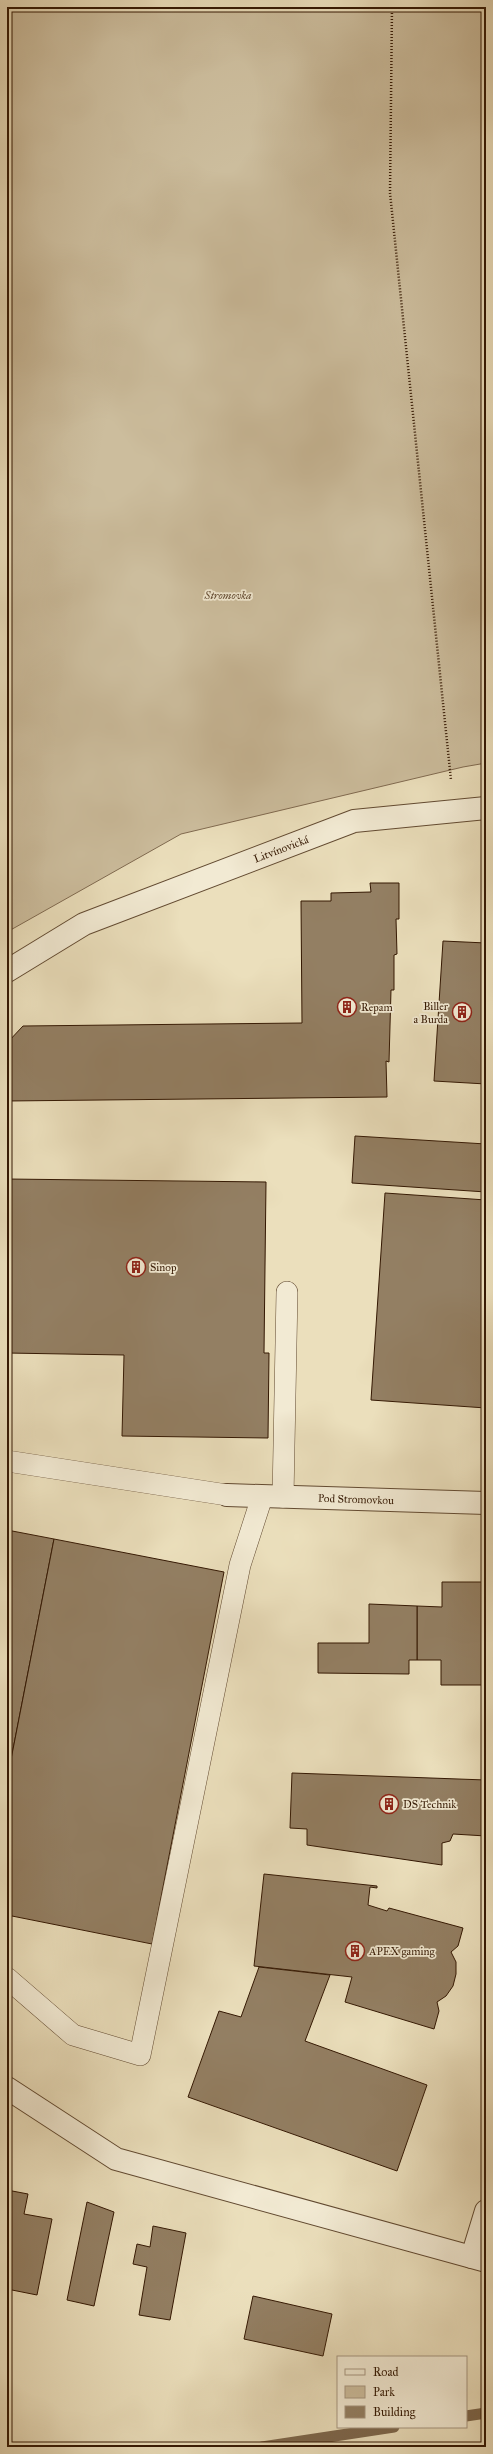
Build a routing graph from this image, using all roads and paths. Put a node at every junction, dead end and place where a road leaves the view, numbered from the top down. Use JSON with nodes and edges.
{"nodes":[{"id":1,"x":392,"y":7,"type":"edge"},
{"id":2,"x":486,"y":808,"type":"edge"},
{"id":3,"x":455,"y":812,"type":"junction"},
{"id":4,"x":7,"y":971,"type":"edge"},
{"id":5,"x":287,"y":1292,"type":"dead end"},
{"id":6,"x":7,"y":1461,"type":"edge"},
{"id":7,"x":227,"y":1496,"type":"joint"},
{"id":8,"x":262,"y":1496,"type":"junction"},
{"id":9,"x":284,"y":1497,"type":"junction"},
{"id":10,"x":486,"y":1503,"type":"edge"},
{"id":11,"x":7,"y":1978,"type":"edge"},
{"id":12,"x":7,"y":2088,"type":"edge"},
{"id":13,"x":486,"y":2211,"type":"edge"},
{"id":14,"x":479,"y":2259,"type":"edge"}],
"edges":[{"from":1,"to":3,"type":"path"},
{"from":2,"to":3,"type":"street","name":"Litvínovická"},
{"from":3,"to":4,"type":"street","name":"Litvínovická"},
{"from":5,"to":9,"type":"lane"},
{"from":6,"to":7,"type":"lane"},
{"from":7,"to":8,"type":"street","name":"Pod Stromovkou"},
{"from":8,"to":9,"type":"street","name":"Pod Stromovkou"},
{"from":8,"to":11,"type":"lane"},
{"from":9,"to":10,"type":"street","name":"Pod Stromovkou"},
{"from":12,"to":14,"type":"street"},
{"from":13,"to":14,"type":"street"}]}
